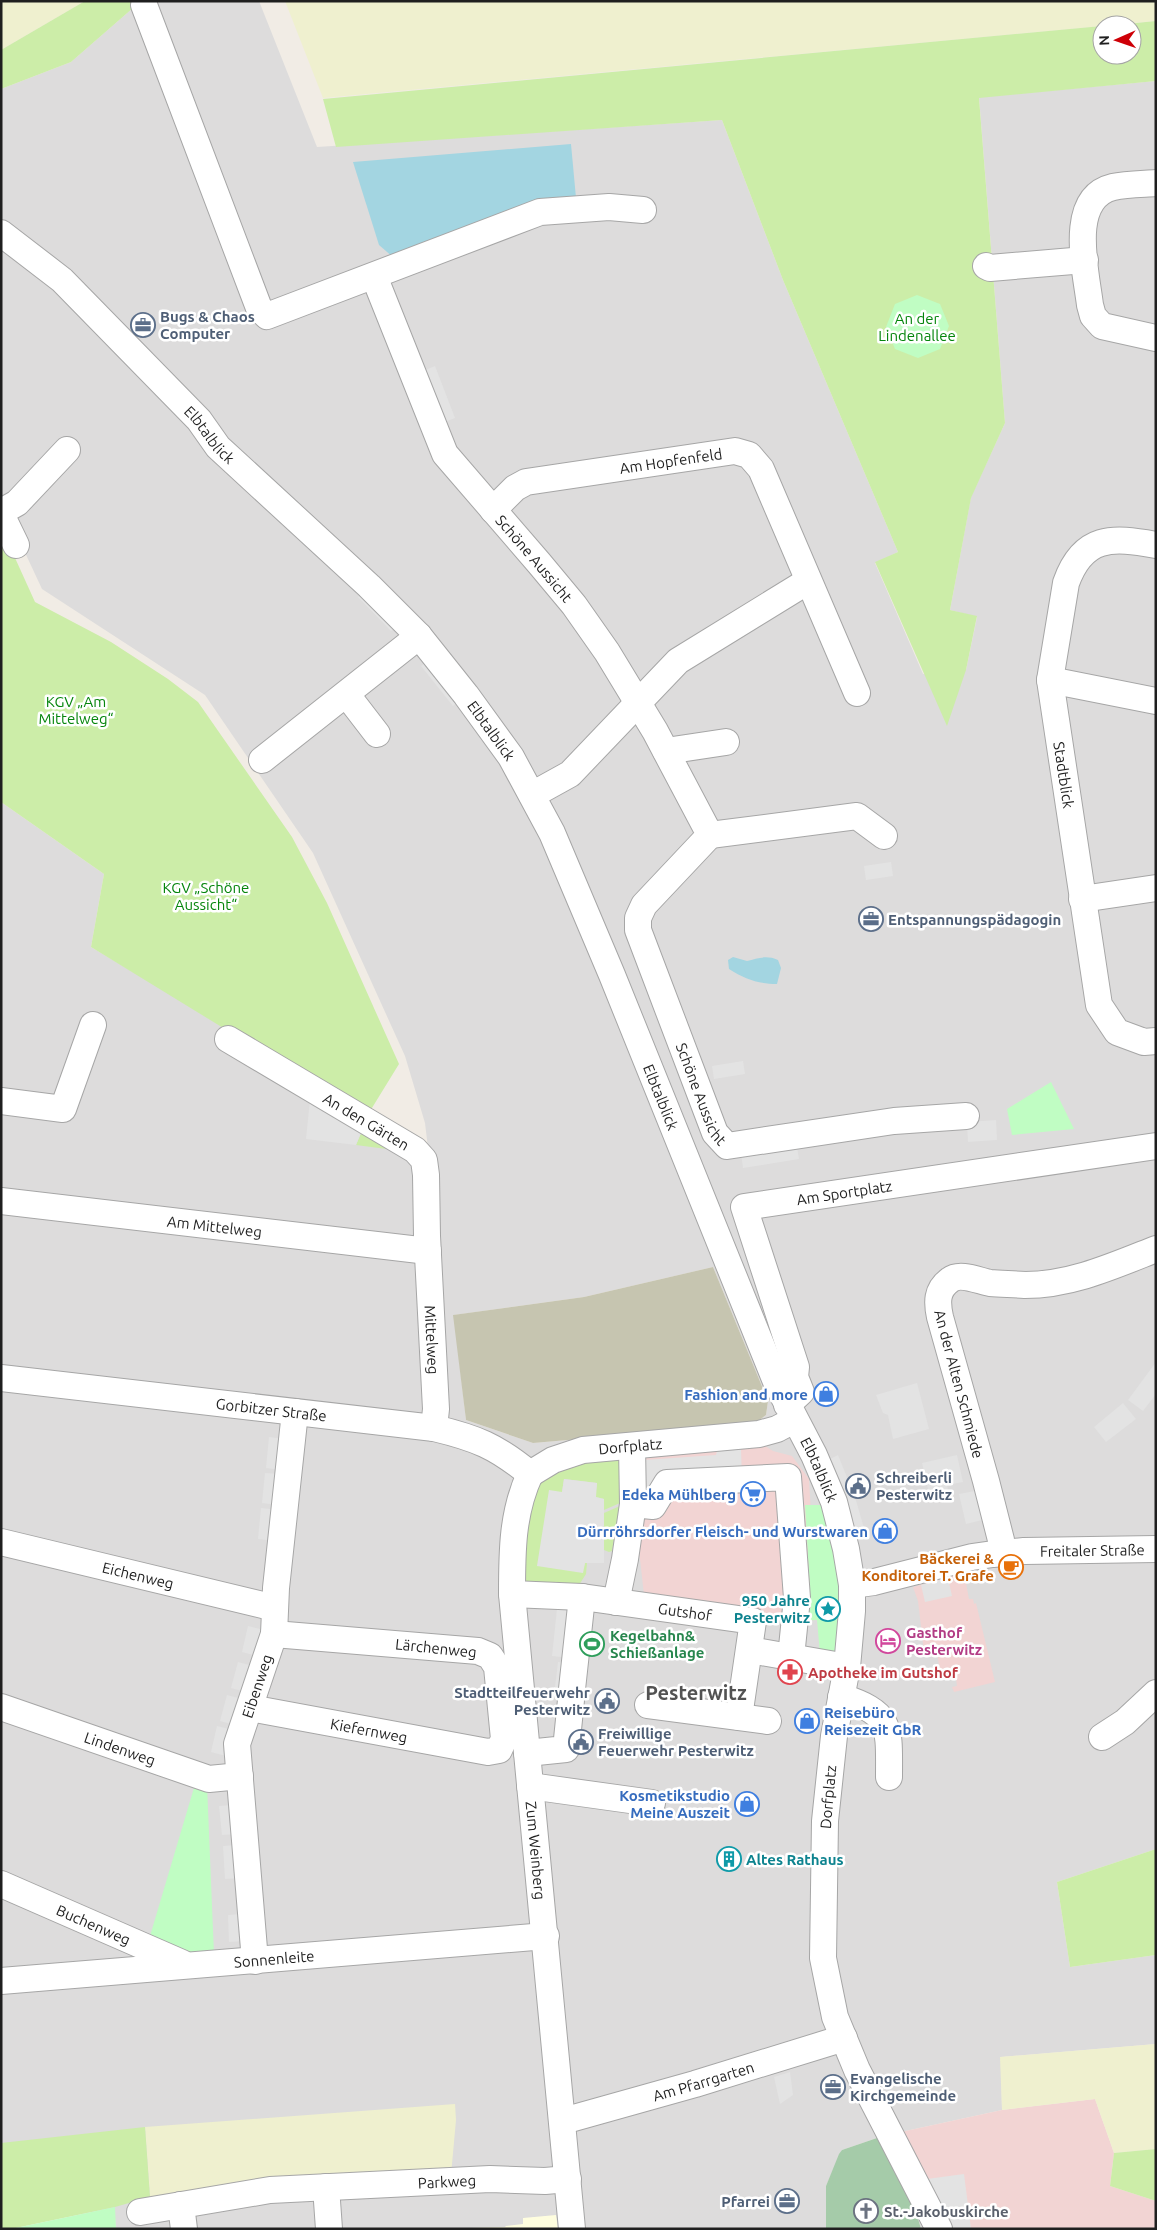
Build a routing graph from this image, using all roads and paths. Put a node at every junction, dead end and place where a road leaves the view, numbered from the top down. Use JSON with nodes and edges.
{"nodes":[{"id":1,"x":144,"y":6,"type":"dead end"},
{"id":2,"x":1156,"y":183,"type":"edge"},
{"id":3,"x":642,"y":210,"type":"dead end"},
{"id":4,"x":1,"y":233,"type":"edge"},
{"id":5,"x":1085,"y":260,"type":"junction"},
{"id":6,"x":986,"y":266,"type":"dead end"},
{"id":7,"x":374,"y":276,"type":"junction"},
{"id":8,"x":1156,"y":338,"type":"edge"},
{"id":9,"x":67,"y":450,"type":"dead end"},
{"id":10,"x":492,"y":510,"type":"junction"},
{"id":11,"x":1,"y":513,"type":"edge"},
{"id":12,"x":16,"y":545,"type":"dead end"},
{"id":13,"x":1156,"y":545,"type":"edge"},
{"id":14,"x":808,"y":581,"type":"junction"},
{"id":15,"x":418,"y":636,"type":"junction"},
{"id":16,"x":1050,"y":680,"type":"junction"},
{"id":17,"x":857,"y":693,"type":"dead end"},
{"id":18,"x":347,"y":694,"type":"junction"},
{"id":19,"x":1156,"y":701,"type":"edge"},
{"id":20,"x":638,"y":703,"type":"junction"},
{"id":21,"x":377,"y":734,"type":"dead end"},
{"id":22,"x":726,"y":742,"type":"dead end"},
{"id":23,"x":666,"y":751,"type":"junction"},
{"id":24,"x":262,"y":760,"type":"dead end"},
{"id":25,"x":532,"y":794,"type":"junction"},
{"id":26,"x":710,"y":835,"type":"junction"},
{"id":27,"x":884,"y":836,"type":"dead end"},
{"id":28,"x":1156,"y":888,"type":"edge"},
{"id":29,"x":1082,"y":899,"type":"junction"},
{"id":30,"x":93,"y":1026,"type":"dead end"},
{"id":31,"x":228,"y":1039,"type":"dead end"},
{"id":32,"x":1156,"y":1041,"type":"edge"},
{"id":33,"x":1,"y":1101,"type":"edge"},
{"id":34,"x":966,"y":1116,"type":"dead end"},
{"id":35,"x":1156,"y":1146,"type":"edge"},
{"id":36,"x":1,"y":1202,"type":"edge"},
{"id":37,"x":1156,"y":1249,"type":"edge"},
{"id":38,"x":428,"y":1251,"type":"junction"},
{"id":39,"x":1,"y":1378,"type":"edge"},
{"id":40,"x":295,"y":1412,"type":"junction"},
{"id":41,"x":791,"y":1412,"type":"junction"},
{"id":42,"x":434,"y":1428,"type":"junction"},
{"id":43,"x":632,"y":1446,"type":"junction"},
{"id":44,"x":530,"y":1474,"type":"junction"},
{"id":45,"x":633,"y":1504,"type":"junction"},
{"id":46,"x":1,"y":1542,"type":"edge"},
{"id":47,"x":1156,"y":1549,"type":"edge"},
{"id":48,"x":1002,"y":1553,"type":"junction"},
{"id":49,"x":852,"y":1585,"type":"junction"},
{"id":50,"x":512,"y":1594,"type":"junction"},
{"id":51,"x":582,"y":1597,"type":"junction"},
{"id":52,"x":616,"y":1602,"type":"junction"},
{"id":53,"x":275,"y":1608,"type":"junction"},
{"id":54,"x":274,"y":1634,"type":"junction"},
{"id":55,"x":750,"y":1650,"type":"junction"},
{"id":56,"x":791,"y":1657,"type":"junction"},
{"id":57,"x":847,"y":1667,"type":"junction"},
{"id":58,"x":1156,"y":1693,"type":"edge"},
{"id":59,"x":841,"y":1697,"type":"junction"},
{"id":60,"x":648,"y":1705,"type":"dead end"},
{"id":61,"x":1,"y":1707,"type":"edge"},
{"id":62,"x":250,"y":1708,"type":"junction"},
{"id":63,"x":739,"y":1717,"type":"junction"},
{"id":64,"x":768,"y":1721,"type":"dead end"},
{"id":65,"x":1102,"y":1737,"type":"dead end"},
{"id":66,"x":488,"y":1752,"type":"joint"},
{"id":67,"x":527,"y":1753,"type":"junction"},
{"id":68,"x":240,"y":1776,"type":"junction"},
{"id":69,"x":889,"y":1777,"type":"dead end"},
{"id":70,"x":530,"y":1786,"type":"junction"},
{"id":71,"x":652,"y":1803,"type":"dead end"},
{"id":72,"x":1,"y":1884,"type":"edge"},
{"id":73,"x":546,"y":1936,"type":"junction"},
{"id":74,"x":255,"y":1961,"type":"junction"},
{"id":75,"x":186,"y":1965,"type":"junction"},
{"id":76,"x":1,"y":1980,"type":"edge"},
{"id":77,"x":844,"y":2038,"type":"junction"},
{"id":78,"x":563,"y":2121,"type":"junction"},
{"id":79,"x":568,"y":2179,"type":"junction"},
{"id":80,"x":326,"y":2187,"type":"junction"},
{"id":81,"x":140,"y":2212,"type":"dead end"},
{"id":82,"x":182,"y":2217,"type":"edge"},
{"id":83,"x":329,"y":2229,"type":"edge"},
{"id":84,"x":572,"y":2229,"type":"edge"},
{"id":85,"x":939,"y":2229,"type":"edge"}],
"edges":[{"from":1,"to":7,"type":"street"},
{"from":2,"to":5,"type":"street"},
{"from":3,"to":7,"type":"street"},
{"from":4,"to":15,"type":"street","name":"Elbtalblick"},
{"from":5,"to":6,"type":"street"},
{"from":5,"to":8,"type":"street"},
{"from":7,"to":10,"type":"street","name":"Schöne Aussicht"},
{"from":9,"to":11,"type":"street"},
{"from":10,"to":14,"type":"street","name":"Am Hopfenfeld"},
{"from":10,"to":20,"type":"street","name":"Schöne Aussicht"},
{"from":11,"to":12,"type":"street"},
{"from":13,"to":16,"type":"street","name":"Stadtblick"},
{"from":14,"to":17,"type":"street","name":"Am Hopfenfeld"},
{"from":14,"to":20,"type":"street"},
{"from":15,"to":18,"type":"street"},
{"from":15,"to":25,"type":"street","name":"Elbtalblick"},
{"from":16,"to":19,"type":"street"},
{"from":16,"to":29,"type":"street","name":"Stadtblick"},
{"from":18,"to":21,"type":"street"},
{"from":18,"to":24,"type":"street"},
{"from":20,"to":23,"type":"street","name":"Schöne Aussicht"},
{"from":20,"to":25,"type":"street"},
{"from":22,"to":23,"type":"street"},
{"from":23,"to":26,"type":"street","name":"Schöne Aussicht"},
{"from":25,"to":41,"type":"street","name":"Elbtalblick"},
{"from":26,"to":27,"type":"street"},
{"from":26,"to":34,"type":"street","name":"Schöne Aussicht"},
{"from":28,"to":29,"type":"street"},
{"from":29,"to":32,"type":"street","name":"Stadtblick"},
{"from":30,"to":33,"type":"street"},
{"from":31,"to":38,"type":"street","name":"An den Gärten"},
{"from":35,"to":41,"type":"street","name":"Am Sportplatz"},
{"from":36,"to":38,"type":"street","name":"Am Mittelweg"},
{"from":37,"to":48,"type":"street","name":"An der Alten Schmiede"},
{"from":38,"to":42,"type":"street","name":"Mittelweg"},
{"from":39,"to":40,"type":"street","name":"Gorbitzer Straße"},
{"from":40,"to":42,"type":"street","name":"Gorbitzer Straße"},
{"from":40,"to":53,"type":"street","name":"Eibenweg"},
{"from":41,"to":43,"type":"street","name":"Dorfplatz"},
{"from":41,"to":49,"type":"street","name":"Elbtalblick"},
{"from":42,"to":44,"type":"street","name":"Gorbitzer Straße"},
{"from":43,"to":44,"type":"street","name":"Dorfplatz"},
{"from":43,"to":45,"type":"street"},
{"from":44,"to":50,"type":"street","name":"Zum Weinberg"},
{"from":45,"to":52,"type":"street"},
{"from":45,"to":56,"type":"street"},
{"from":46,"to":53,"type":"street","name":"Eichenweg"},
{"from":47,"to":48,"type":"street","name":"Freitaler Straße"},
{"from":48,"to":49,"type":"street","name":"Freitaler Straße"},
{"from":49,"to":57,"type":"street","name":"Dorfplatz"},
{"from":50,"to":51,"type":"street"},
{"from":50,"to":67,"type":"street","name":"Zum Weinberg"},
{"from":51,"to":52,"type":"street"},
{"from":51,"to":67,"type":"street"},
{"from":52,"to":55,"type":"street","name":"Gutshof"},
{"from":53,"to":54,"type":"street","name":"Eibenweg"},
{"from":54,"to":62,"type":"street","name":"Eibenweg"},
{"from":54,"to":66,"type":"street","name":"Lärchenweg"},
{"from":55,"to":56,"type":"street"},
{"from":55,"to":63,"type":"street","name":"Gutshof"},
{"from":56,"to":57,"type":"street"},
{"from":57,"to":59,"type":"street","name":"Dorfplatz"},
{"from":58,"to":65,"type":"street"},
{"from":59,"to":69,"type":"street"},
{"from":59,"to":77,"type":"street","name":"Dorfplatz"},
{"from":60,"to":63,"type":"street"},
{"from":61,"to":68,"type":"street","name":"Lindenweg"},
{"from":62,"to":66,"type":"street","name":"Kiefernweg"},
{"from":62,"to":68,"type":"street","name":"Eibenweg"},
{"from":63,"to":64,"type":"street"},
{"from":67,"to":70,"type":"street","name":"Zum Weinberg"},
{"from":68,"to":74,"type":"street","name":"Eibenweg"},
{"from":70,"to":71,"type":"street"},
{"from":70,"to":73,"type":"street","name":"Zum Weinberg"},
{"from":72,"to":75,"type":"street","name":"Buchenweg"},
{"from":73,"to":74,"type":"street","name":"Sonnenleite"},
{"from":73,"to":78,"type":"street","name":"Zum Weinberg"},
{"from":74,"to":75,"type":"street","name":"Sonnenleite"},
{"from":75,"to":76,"type":"street","name":"Sonnenleite"},
{"from":77,"to":78,"type":"street","name":"Am Pfarrgarten"},
{"from":77,"to":85,"type":"street","name":"Dorfplatz"},
{"from":78,"to":79,"type":"street","name":"Zum Weinberg"},
{"from":79,"to":80,"type":"street","name":"Parkweg"},
{"from":79,"to":84,"type":"street","name":"Zum Weinberg"},
{"from":80,"to":82,"type":"street","name":"Parkweg"},
{"from":80,"to":83,"type":"street"},
{"from":81,"to":82,"type":"street","name":"Parkweg"}]}
